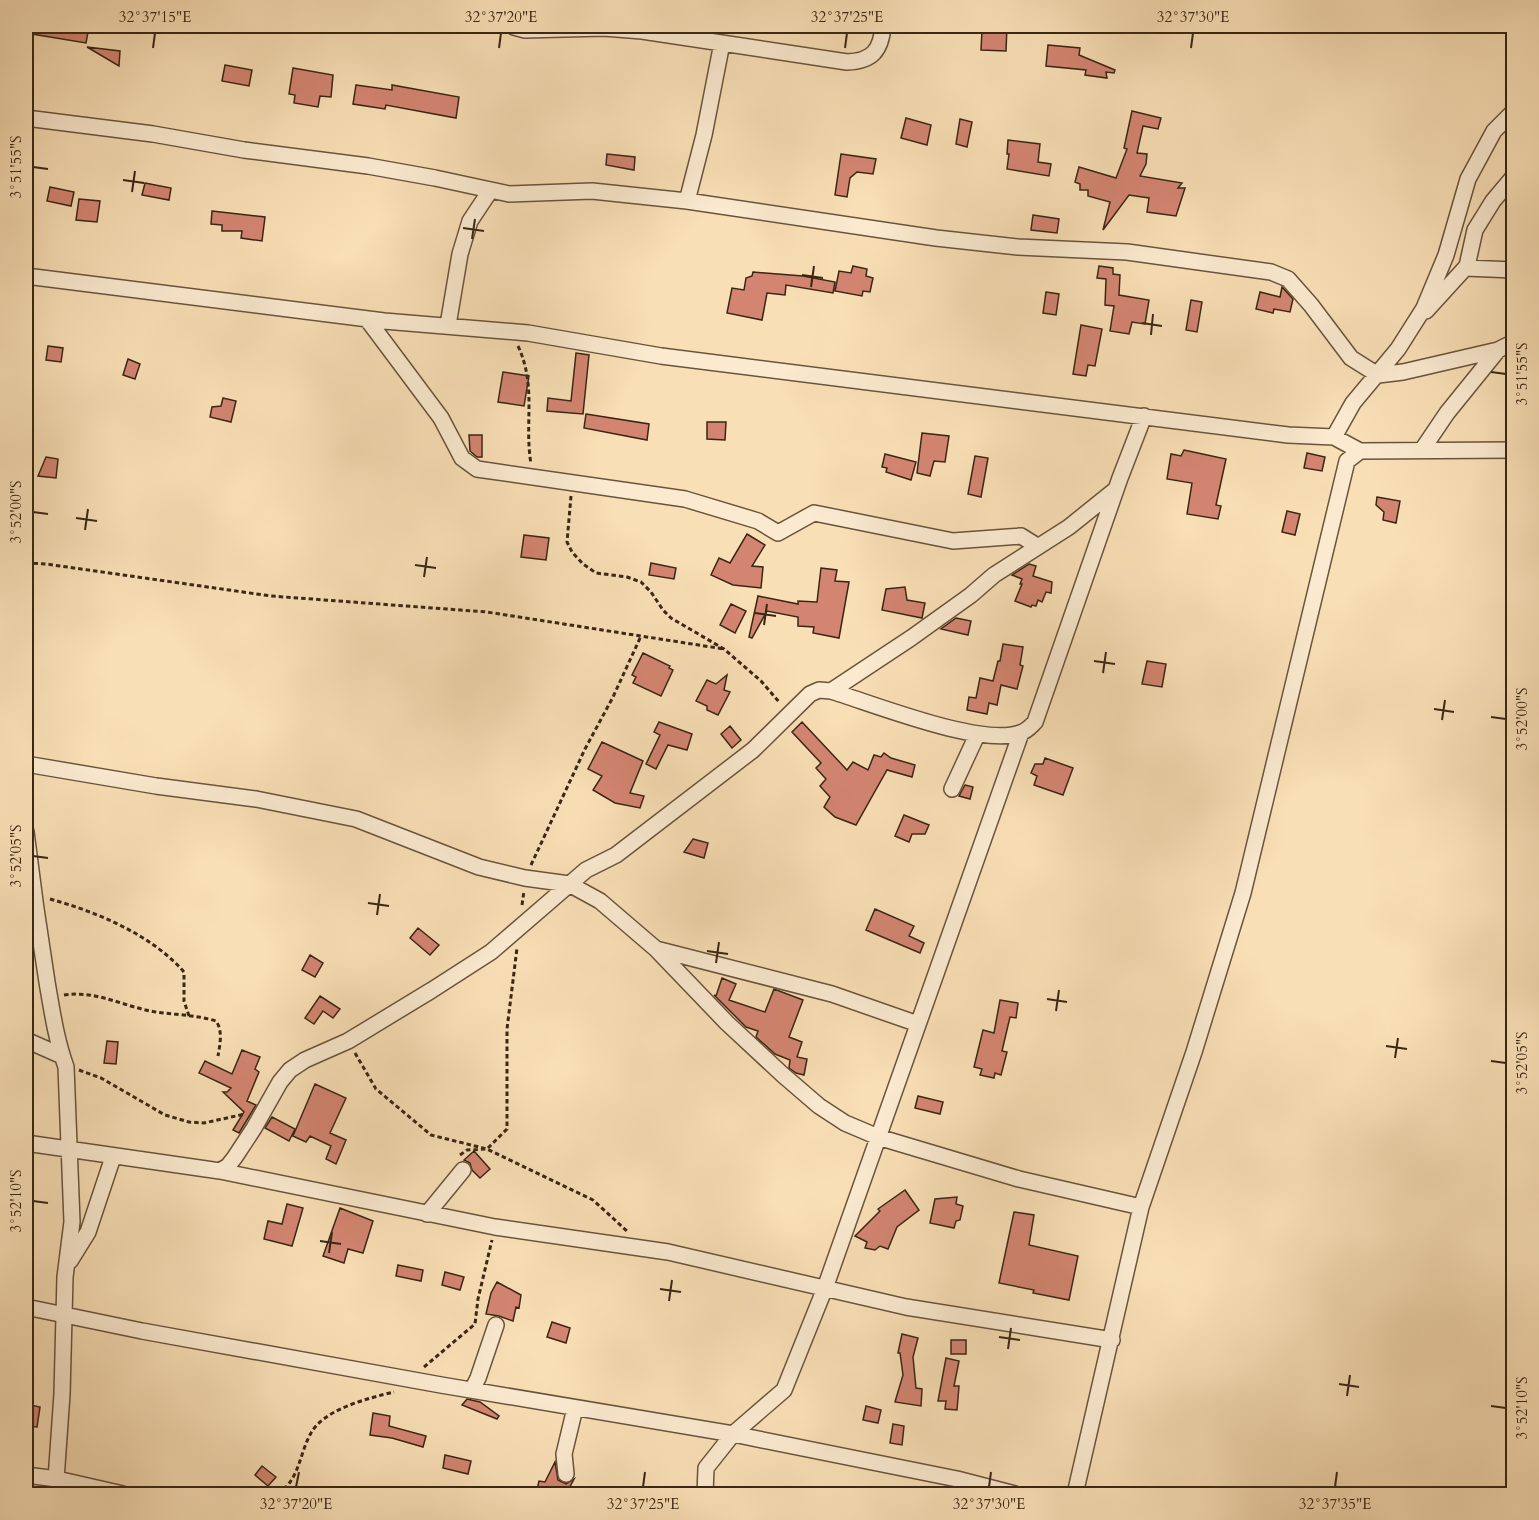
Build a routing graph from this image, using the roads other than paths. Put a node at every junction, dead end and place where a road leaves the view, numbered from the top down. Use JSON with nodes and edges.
{"nodes":[{"id":1,"x":883,"y":26,"type":"edge"},
{"id":2,"x":514,"y":27,"type":"dead end"},
{"id":3,"x":722,"y":42,"type":"junction"},
{"id":4,"x":1514,"y":111,"type":"edge"},
{"id":5,"x":26,"y":118,"type":"edge"},
{"id":6,"x":1514,"y":176,"type":"edge"},
{"id":7,"x":490,"y":191,"type":"junction"},
{"id":8,"x":687,"y":201,"type":"junction"},
{"id":9,"x":1465,"y":268,"type":"junction"},
{"id":10,"x":1514,"y":270,"type":"edge"},
{"id":11,"x":26,"y":276,"type":"edge"},
{"id":12,"x":367,"y":319,"type":"junction"},
{"id":13,"x":1414,"y":324,"type":"junction"},
{"id":14,"x":447,"y":325,"type":"junction"},
{"id":15,"x":1514,"y":342,"type":"edge"},
{"id":16,"x":1498,"y":350,"type":"junction"},
{"id":17,"x":1378,"y":375,"type":"junction"},
{"id":18,"x":1144,"y":416,"type":"junction"},
{"id":19,"x":1334,"y":437,"type":"junction"},
{"id":20,"x":1422,"y":450,"type":"junction"},
{"id":21,"x":1514,"y":450,"type":"edge"},
{"id":22,"x":1360,"y":452,"type":"junction"},
{"id":23,"x":1115,"y":490,"type":"junction"},
{"id":24,"x":1037,"y":546,"type":"junction"},
{"id":25,"x":831,"y":691,"type":"junction"},
{"id":26,"x":1021,"y":733,"type":"junction"},
{"id":27,"x":976,"y":735,"type":"junction"},
{"id":28,"x":26,"y":764,"type":"edge"},
{"id":29,"x":952,"y":789,"type":"dead end"},
{"id":30,"x":26,"y":832,"type":"edge"},
{"id":31,"x":569,"y":884,"type":"junction"},
{"id":32,"x":656,"y":949,"type":"junction"},
{"id":33,"x":918,"y":1024,"type":"junction"},
{"id":34,"x":26,"y":1040,"type":"edge"},
{"id":35,"x":64,"y":1061,"type":"junction"},
{"id":36,"x":878,"y":1137,"type":"junction"},
{"id":37,"x":26,"y":1143,"type":"edge"},
{"id":38,"x":69,"y":1150,"type":"junction"},
{"id":39,"x":113,"y":1156,"type":"junction"},
{"id":40,"x":463,"y":1170,"type":"road end"},
{"id":41,"x":220,"y":1171,"type":"junction"},
{"id":42,"x":1141,"y":1207,"type":"junction"},
{"id":43,"x":427,"y":1214,"type":"junction"},
{"id":44,"x":67,"y":1266,"type":"junction"},
{"id":45,"x":825,"y":1288,"type":"junction"},
{"id":46,"x":26,"y":1307,"type":"edge"},
{"id":47,"x":64,"y":1314,"type":"junction"},
{"id":48,"x":496,"y":1325,"type":"dead end"},
{"id":49,"x":1112,"y":1340,"type":"junction"},
{"id":50,"x":472,"y":1390,"type":"junction"},
{"id":51,"x":575,"y":1408,"type":"junction"},
{"id":52,"x":734,"y":1434,"type":"junction"},
{"id":53,"x":566,"y":1474,"type":"dead end"},
{"id":54,"x":26,"y":1475,"type":"edge"},
{"id":55,"x":56,"y":1487,"type":"edge"},
{"id":56,"x":123,"y":1494,"type":"edge"},
{"id":57,"x":705,"y":1494,"type":"edge"},
{"id":58,"x":1015,"y":1494,"type":"edge"},
{"id":59,"x":1075,"y":1494,"type":"edge"}],
"edges":[{"from":1,"to":3,"type":"street"},
{"from":2,"to":3,"type":"street"},
{"from":3,"to":8,"type":"street"},
{"from":4,"to":13,"type":"street"},
{"from":5,"to":7,"type":"street"},
{"from":6,"to":9,"type":"street"},
{"from":7,"to":8,"type":"street"},
{"from":7,"to":14,"type":"street"},
{"from":8,"to":17,"type":"street"},
{"from":9,"to":10,"type":"street"},
{"from":9,"to":13,"type":"street"},
{"from":11,"to":12,"type":"street"},
{"from":12,"to":14,"type":"street"},
{"from":12,"to":24,"type":"street"},
{"from":13,"to":17,"type":"street"},
{"from":14,"to":18,"type":"street"},
{"from":15,"to":16,"type":"street"},
{"from":16,"to":17,"type":"street"},
{"from":16,"to":20,"type":"street"},
{"from":17,"to":19,"type":"street"},
{"from":18,"to":19,"type":"street"},
{"from":18,"to":23,"type":"street"},
{"from":19,"to":22,"type":"street"},
{"from":20,"to":21,"type":"street"},
{"from":20,"to":22,"type":"street"},
{"from":22,"to":42,"type":"street"},
{"from":23,"to":24,"type":"street"},
{"from":23,"to":26,"type":"street"},
{"from":24,"to":25,"type":"street"},
{"from":25,"to":27,"type":"street"},
{"from":25,"to":31,"type":"street"},
{"from":26,"to":27,"type":"street"},
{"from":26,"to":33,"type":"street"},
{"from":27,"to":29,"type":"street"},
{"from":28,"to":31,"type":"street"},
{"from":30,"to":35,"type":"street"},
{"from":31,"to":32,"type":"street"},
{"from":31,"to":41,"type":"street"},
{"from":32,"to":33,"type":"street"},
{"from":32,"to":36,"type":"street"},
{"from":33,"to":36,"type":"street"},
{"from":34,"to":35,"type":"street"},
{"from":35,"to":38,"type":"street"},
{"from":36,"to":42,"type":"street"},
{"from":36,"to":45,"type":"street"},
{"from":37,"to":38,"type":"street"},
{"from":38,"to":39,"type":"street"},
{"from":38,"to":44,"type":"street"},
{"from":39,"to":41,"type":"street"},
{"from":39,"to":44,"type":"street"},
{"from":40,"to":43,"type":"street"},
{"from":41,"to":43,"type":"street"},
{"from":42,"to":49,"type":"street"},
{"from":43,"to":45,"type":"street"},
{"from":44,"to":47,"type":"street"},
{"from":45,"to":49,"type":"street"},
{"from":45,"to":52,"type":"street"},
{"from":46,"to":47,"type":"street"},
{"from":47,"to":50,"type":"street"},
{"from":47,"to":55,"type":"street"},
{"from":48,"to":50,"type":"street"},
{"from":49,"to":59,"type":"street"},
{"from":50,"to":51,"type":"street"},
{"from":51,"to":52,"type":"street"},
{"from":51,"to":53,"type":"street"},
{"from":52,"to":57,"type":"street"},
{"from":52,"to":58,"type":"street"},
{"from":54,"to":55,"type":"street"},
{"from":55,"to":56,"type":"street"}]}
